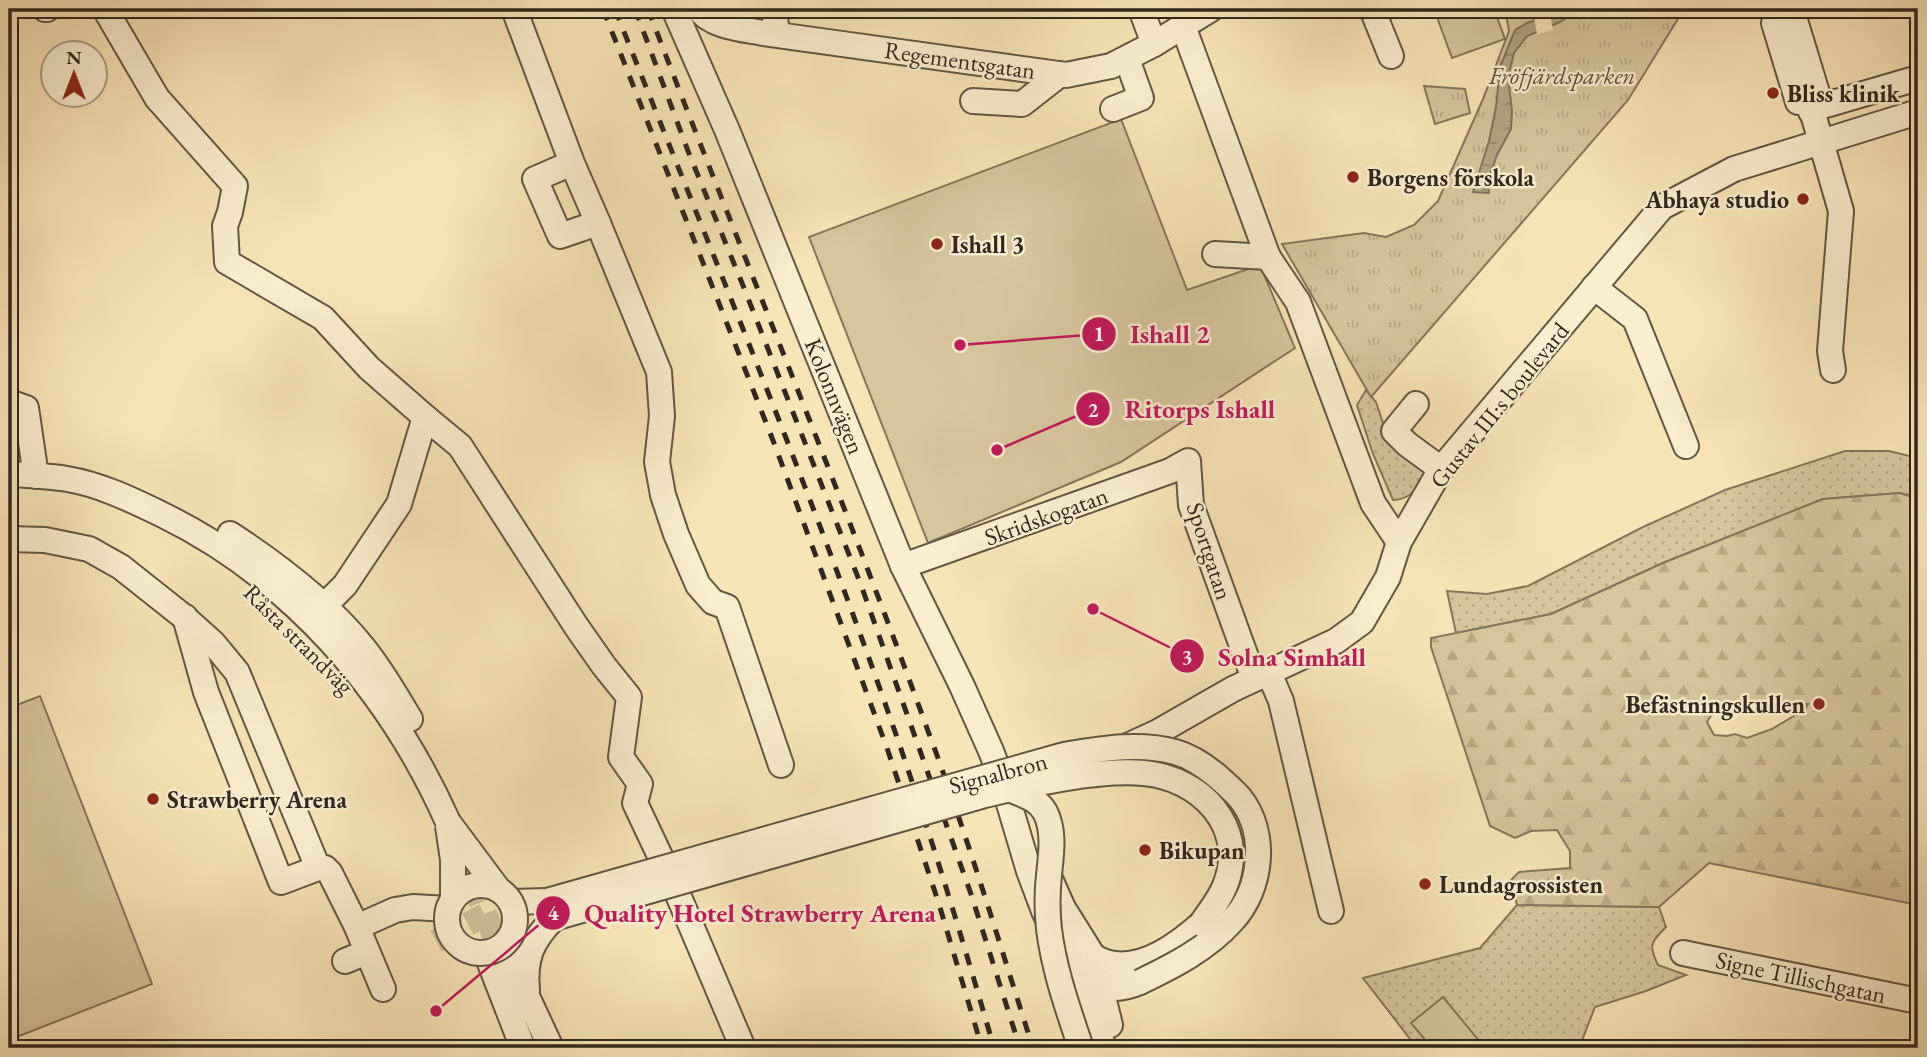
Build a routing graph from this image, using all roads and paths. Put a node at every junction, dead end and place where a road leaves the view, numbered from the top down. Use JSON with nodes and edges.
{"nodes":[{"id":1,"x":105,"y":9,"type":"edge"},
{"id":2,"x":514,"y":9,"type":"edge"},
{"id":3,"x":674,"y":9,"type":"edge"},
{"id":4,"x":699,"y":9,"type":"edge"},
{"id":5,"x":774,"y":9,"type":"edge"},
{"id":6,"x":1141,"y":9,"type":"edge"},
{"id":7,"x":1211,"y":9,"type":"edge"},
{"id":8,"x":1372,"y":9,"type":"edge"},
{"id":9,"x":746,"y":19,"type":"edge"},
{"id":10,"x":1183,"y":26,"type":"junction"},
{"id":11,"x":777,"y":34,"type":"junction"},
{"id":12,"x":1154,"y":44,"type":"junction"},
{"id":13,"x":1391,"y":56,"type":"dead end"},
{"id":14,"x":1127,"y":59,"type":"junction"},
{"id":15,"x":1796,"y":70,"type":"dead end"},
{"id":16,"x":1058,"y":74,"type":"junction"},
{"id":17,"x":1918,"y":78,"type":"edge"},
{"id":18,"x":974,"y":101,"type":"dead end"},
{"id":19,"x":1808,"y":106,"type":"junction"},
{"id":20,"x":1113,"y":109,"type":"dead end"},
{"id":21,"x":1918,"y":112,"type":"edge"},
{"id":22,"x":1820,"y":143,"type":"junction"},
{"id":23,"x":572,"y":163,"type":"junction"},
{"id":24,"x":598,"y":223,"type":"junction"},
{"id":25,"x":1215,"y":254,"type":"dead end"},
{"id":26,"x":1268,"y":257,"type":"junction"},
{"id":27,"x":1594,"y":287,"type":"junction"},
{"id":28,"x":1833,"y":370,"type":"dead end"},
{"id":29,"x":9,"y":402,"type":"edge"},
{"id":30,"x":1416,"y":404,"type":"dead end"},
{"id":31,"x":425,"y":417,"type":"junction"},
{"id":32,"x":1686,"y":446,"type":"dead end"},
{"id":33,"x":1188,"y":461,"type":"joint"},
{"id":34,"x":1441,"y":469,"type":"junction"},
{"id":35,"x":9,"y":474,"type":"edge"},
{"id":36,"x":36,"y":476,"type":"junction"},
{"id":37,"x":103,"y":489,"type":"junction"},
{"id":38,"x":9,"y":538,"type":"edge"},
{"id":39,"x":1399,"y":542,"type":"junction"},
{"id":40,"x":903,"y":566,"type":"junction"},
{"id":41,"x":323,"y":607,"type":"junction"},
{"id":42,"x":184,"y":617,"type":"junction"},
{"id":43,"x":1262,"y":676,"type":"junction"},
{"id":44,"x":781,"y":765,"type":"dead end"},
{"id":45,"x":1006,"y":784,"type":"junction"},
{"id":46,"x":448,"y":822,"type":"junction"},
{"id":47,"x":318,"y":868,"type":"junction"},
{"id":48,"x":504,"y":895,"type":"junction"},
{"id":49,"x":451,"y":904,"type":"junction"},
{"id":50,"x":1044,"y":911,"type":"junction"},
{"id":51,"x":1331,"y":911,"type":"dead end"},
{"id":52,"x":554,"y":918,"type":"junction"},
{"id":53,"x":356,"y":927,"type":"junction"},
{"id":54,"x":502,"y":942,"type":"junction"},
{"id":55,"x":1684,"y":953,"type":"dead end"},
{"id":56,"x":1093,"y":956,"type":"junction"},
{"id":57,"x":1140,"y":982,"type":"junction"},
{"id":58,"x":1102,"y":986,"type":"junction"},
{"id":59,"x":383,"y":989,"type":"dead end"},
{"id":60,"x":521,"y":990,"type":"junction"},
{"id":61,"x":1918,"y":1002,"type":"edge"},
{"id":62,"x":523,"y":1048,"type":"edge"},
{"id":63,"x":549,"y":1048,"type":"edge"},
{"id":64,"x":743,"y":1048,"type":"edge"},
{"id":65,"x":1082,"y":1048,"type":"edge"},
{"id":66,"x":1104,"y":1048,"type":"edge"},
{"id":67,"x":1119,"y":1048,"type":"edge"}],
"edges":[{"from":1,"to":31,"type":"street"},
{"from":2,"to":23,"type":"street"},
{"from":3,"to":40,"type":"street","name":"Kolonnvägen"},
{"from":4,"to":9,"type":"street","name":"Regementsgatan"},
{"from":5,"to":11,"type":"street"},
{"from":6,"to":12,"type":"street"},
{"from":7,"to":10,"type":"street","name":"Regementsgatan"},
{"from":8,"to":13,"type":"street"},
{"from":9,"to":11,"type":"street","name":"Regementsgatan"},
{"from":10,"to":12,"type":"street","name":"Regementsgatan"},
{"from":10,"to":26,"type":"street"},
{"from":11,"to":16,"type":"street","name":"Regementsgatan"},
{"from":12,"to":14,"type":"street","name":"Regementsgatan"},
{"from":14,"to":16,"type":"street","name":"Regementsgatan"},
{"from":14,"to":20,"type":"street"},
{"from":15,"to":19,"type":"street"},
{"from":16,"to":18,"type":"street"},
{"from":17,"to":19,"type":"street"},
{"from":19,"to":22,"type":"street"},
{"from":21,"to":22,"type":"street","name":"Gustav III:s boulevard"},
{"from":22,"to":27,"type":"street","name":"Gustav III:s boulevard"},
{"from":22,"to":28,"type":"street"},
{"from":23,"to":24,"type":"street"},
{"from":23,"to":24,"type":"street"},
{"from":24,"to":44,"type":"street"},
{"from":25,"to":26,"type":"street"},
{"from":26,"to":39,"type":"street"},
{"from":27,"to":32,"type":"street"},
{"from":27,"to":34,"type":"street","name":"Gustav III:s boulevard"},
{"from":29,"to":36,"type":"street"},
{"from":30,"to":34,"type":"street"},
{"from":31,"to":41,"type":"street"},
{"from":31,"to":64,"type":"street"},
{"from":33,"to":40,"type":"street","name":"Skridskogatan"},
{"from":33,"to":43,"type":"street","name":"Sportgatan"},
{"from":34,"to":39,"type":"street","name":"Gustav III:s boulevard"},
{"from":35,"to":36,"type":"street","name":"Råsta strandväg"},
{"from":36,"to":37,"type":"street","name":"Råsta strandväg"},
{"from":37,"to":41,"type":"street","name":"Råsta strandväg"},
{"from":37,"to":41,"type":"street","name":"Råsta strandväg"},
{"from":37,"to":46,"type":"street","name":"Råsta strandväg"},
{"from":38,"to":42,"type":"street"},
{"from":39,"to":43,"type":"street","name":"Gustav III:s boulevard"},
{"from":40,"to":45,"type":"street","name":"Kolonnvägen"},
{"from":42,"to":47,"type":"street"},
{"from":42,"to":47,"type":"street"},
{"from":43,"to":45,"type":"street","name":"Gustav III:s boulevard"},
{"from":43,"to":51,"type":"street","name":"Sportgatan"},
{"from":45,"to":50,"type":"street","name":"Kolonnvägen"},
{"from":45,"to":52,"type":"street","name":"Signalbron","bridge":true},
{"from":45,"to":56,"type":"street","name":"Kolonnvägen"},
{"from":45,"to":56,"type":"street","name":"Signalbron","bridge":true},
{"from":45,"to":65,"type":"street","bridge":true},
{"from":46,"to":48,"type":"street","name":"Råsta strandväg","bridge":true},
{"from":46,"to":49,"type":"street","name":"Råsta strandväg","bridge":true},
{"from":47,"to":53,"type":"street"},
{"from":48,"to":49,"type":"street","bridge":true},
{"from":48,"to":54,"type":"street","bridge":true},
{"from":48,"to":57,"type":"street","name":"Signalbron","bridge":true},
{"from":49,"to":53,"type":"street"},
{"from":49,"to":54,"type":"street","bridge":true},
{"from":50,"to":58,"type":"street","name":"Kolonnvägen"},
{"from":50,"to":66,"type":"street","name":"Kolonnvägen"},
{"from":52,"to":54,"type":"street","name":"Signalbron"},
{"from":52,"to":60,"type":"street"},
{"from":53,"to":59,"type":"street"},
{"from":54,"to":60,"type":"street"},
{"from":54,"to":62,"type":"street"},
{"from":55,"to":61,"type":"street","name":"Signe Tillischgatan"},
{"from":56,"to":58,"type":"street","name":"Kolonnvägen"},
{"from":57,"to":58,"type":"street"},
{"from":57,"to":67,"type":"street","name":"Kolonnvägen"},
{"from":58,"to":67,"type":"street","name":"Kolonnvägen"},
{"from":60,"to":63,"type":"street"}]}
